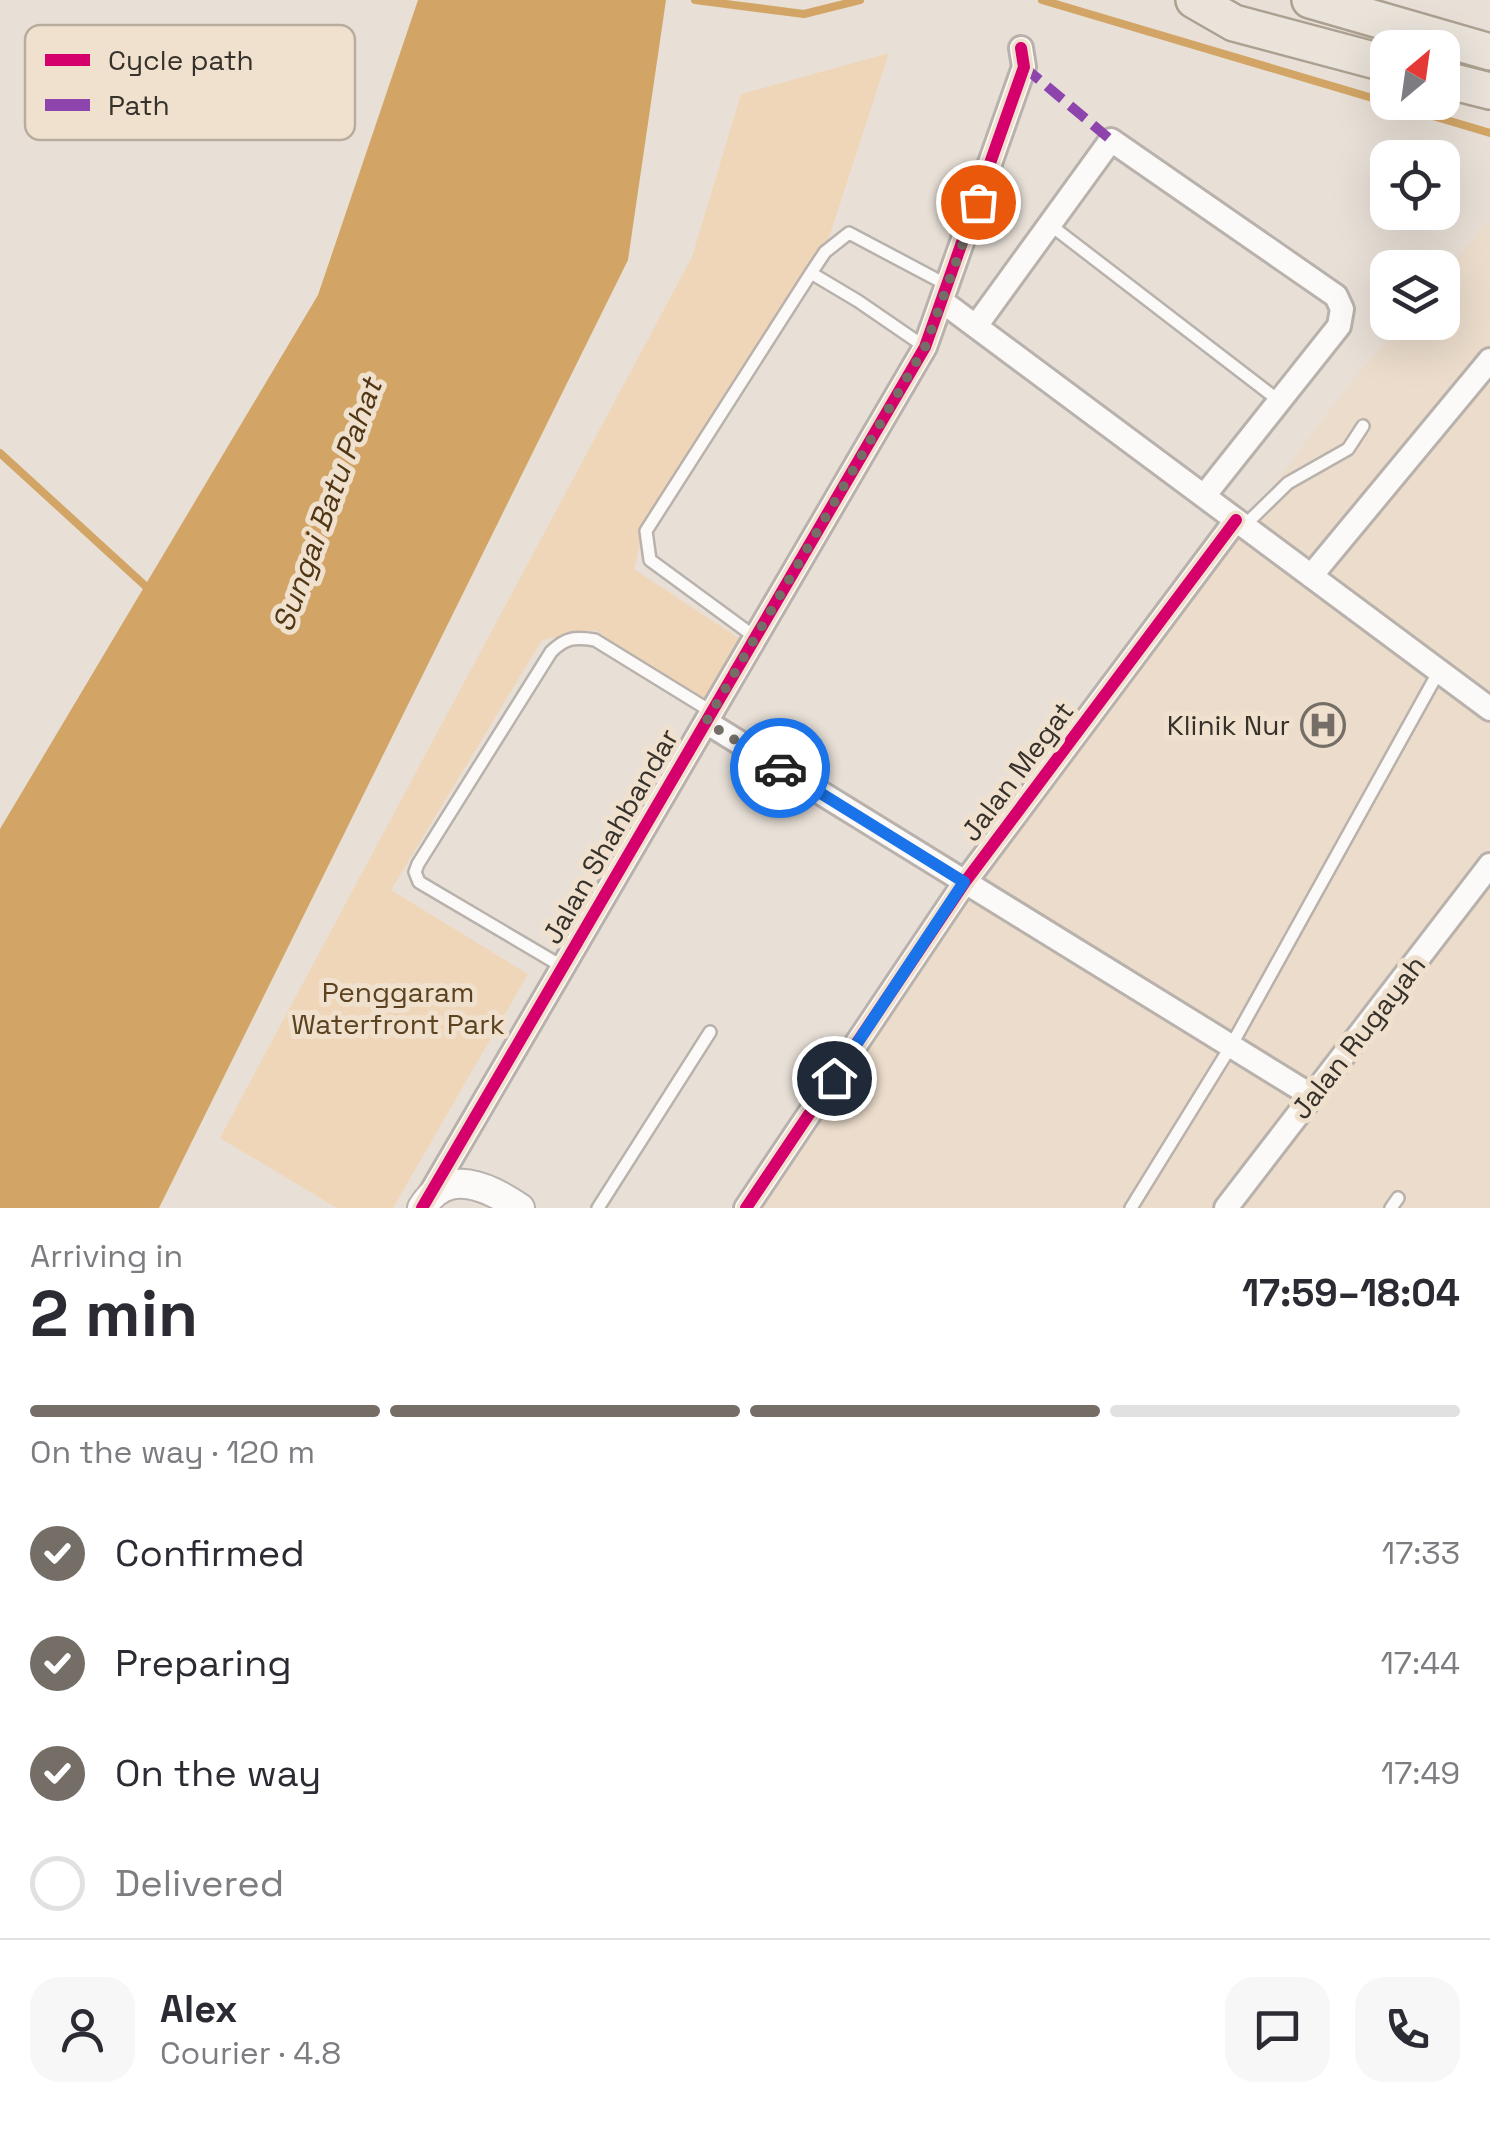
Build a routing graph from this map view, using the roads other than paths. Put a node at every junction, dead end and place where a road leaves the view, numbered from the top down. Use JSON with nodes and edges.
{"nodes":[{"id":1,"x":1194,"y":0,"type":"edge"},
{"id":2,"x":1310,"y":0,"type":"edge"},
{"id":3,"x":1021,"y":48,"type":"dead end"},
{"id":4,"x":1490,"y":52,"type":"edge"},
{"id":5,"x":1370,"y":59,"type":"edge"},
{"id":6,"x":1460,"y":83,"type":"edge"},
{"id":7,"x":1490,"y":91,"type":"edge"},
{"id":8,"x":1049,"y":224,"type":"junction"},
{"id":9,"x":811,"y":274,"type":"junction"},
{"id":10,"x":946,"y":294,"type":"junction"},
{"id":11,"x":976,"y":326,"type":"junction"},
{"id":12,"x":925,"y":347,"type":"junction"},
{"id":13,"x":1490,"y":360,"type":"edge"},
{"id":14,"x":1278,"y":400,"type":"junction"},
{"id":15,"x":1363,"y":426,"type":"dead end"},
{"id":16,"x":1204,"y":496,"type":"junction"},
{"id":17,"x":1240,"y":523,"type":"junction"},
{"id":18,"x":1310,"y":576,"type":"junction"},
{"id":19,"x":756,"y":637,"type":"junction"},
{"id":20,"x":1438,"y":671,"type":"junction"},
{"id":21,"x":1490,"y":709,"type":"edge"},
{"id":22,"x":709,"y":717,"type":"junction"},
{"id":23,"x":1490,"y":866,"type":"edge"},
{"id":24,"x":964,"y":882,"type":"junction"},
{"id":25,"x":563,"y":967,"type":"junction"},
{"id":26,"x":710,"y":1032,"type":"dead end"},
{"id":27,"x":1230,"y":1046,"type":"junction"},
{"id":28,"x":1312,"y":1096,"type":"junction"},
{"id":29,"x":425,"y":1202,"type":"edge"},
{"id":30,"x":520,"y":1208,"type":"edge"},
{"id":31,"x":598,"y":1208,"type":"edge"},
{"id":32,"x":746,"y":1208,"type":"edge"},
{"id":33,"x":1130,"y":1208,"type":"edge"},
{"id":34,"x":1226,"y":1208,"type":"edge"}],
"edges":[{"from":1,"to":5,"type":"main road"},
{"from":2,"to":4,"type":"main road"},
{"from":3,"to":10,"type":"street","name":"Jalan Shahbandar"},
{"from":6,"to":7,"type":"main road"},
{"from":8,"to":11,"type":"street"},
{"from":8,"to":14,"type":"lane"},
{"from":8,"to":14,"type":"street"},
{"from":9,"to":10,"type":"lane"},
{"from":9,"to":12,"type":"lane"},
{"from":9,"to":19,"type":"lane"},
{"from":10,"to":11,"type":"street"},
{"from":10,"to":12,"type":"street","name":"Jalan Shahbandar"},
{"from":11,"to":16,"type":"street"},
{"from":12,"to":19,"type":"street","name":"Jalan Shahbandar"},
{"from":13,"to":18,"type":"street"},
{"from":14,"to":16,"type":"street"},
{"from":15,"to":17,"type":"lane"},
{"from":16,"to":17,"type":"street"},
{"from":17,"to":18,"type":"street"},
{"from":17,"to":24,"type":"street","name":"Jalan Megat"},
{"from":18,"to":20,"type":"street"},
{"from":19,"to":22,"type":"street","name":"Jalan Shahbandar"},
{"from":20,"to":21,"type":"street"},
{"from":20,"to":27,"type":"lane"},
{"from":22,"to":24,"type":"street"},
{"from":22,"to":25,"type":"street","name":"Jalan Shahbandar"},
{"from":22,"to":25,"type":"lane"},
{"from":23,"to":28,"type":"street","name":"Jalan Rugayah"},
{"from":24,"to":27,"type":"street"},
{"from":24,"to":32,"type":"street","name":"Jalan Megat"},
{"from":25,"to":29,"type":"street","name":"Jalan Shahbandar"},
{"from":26,"to":31,"type":"lane"},
{"from":27,"to":28,"type":"street"},
{"from":27,"to":33,"type":"lane"},
{"from":28,"to":34,"type":"street","name":"Jalan Rugayah"},
{"from":29,"to":30,"type":"street"}]}
